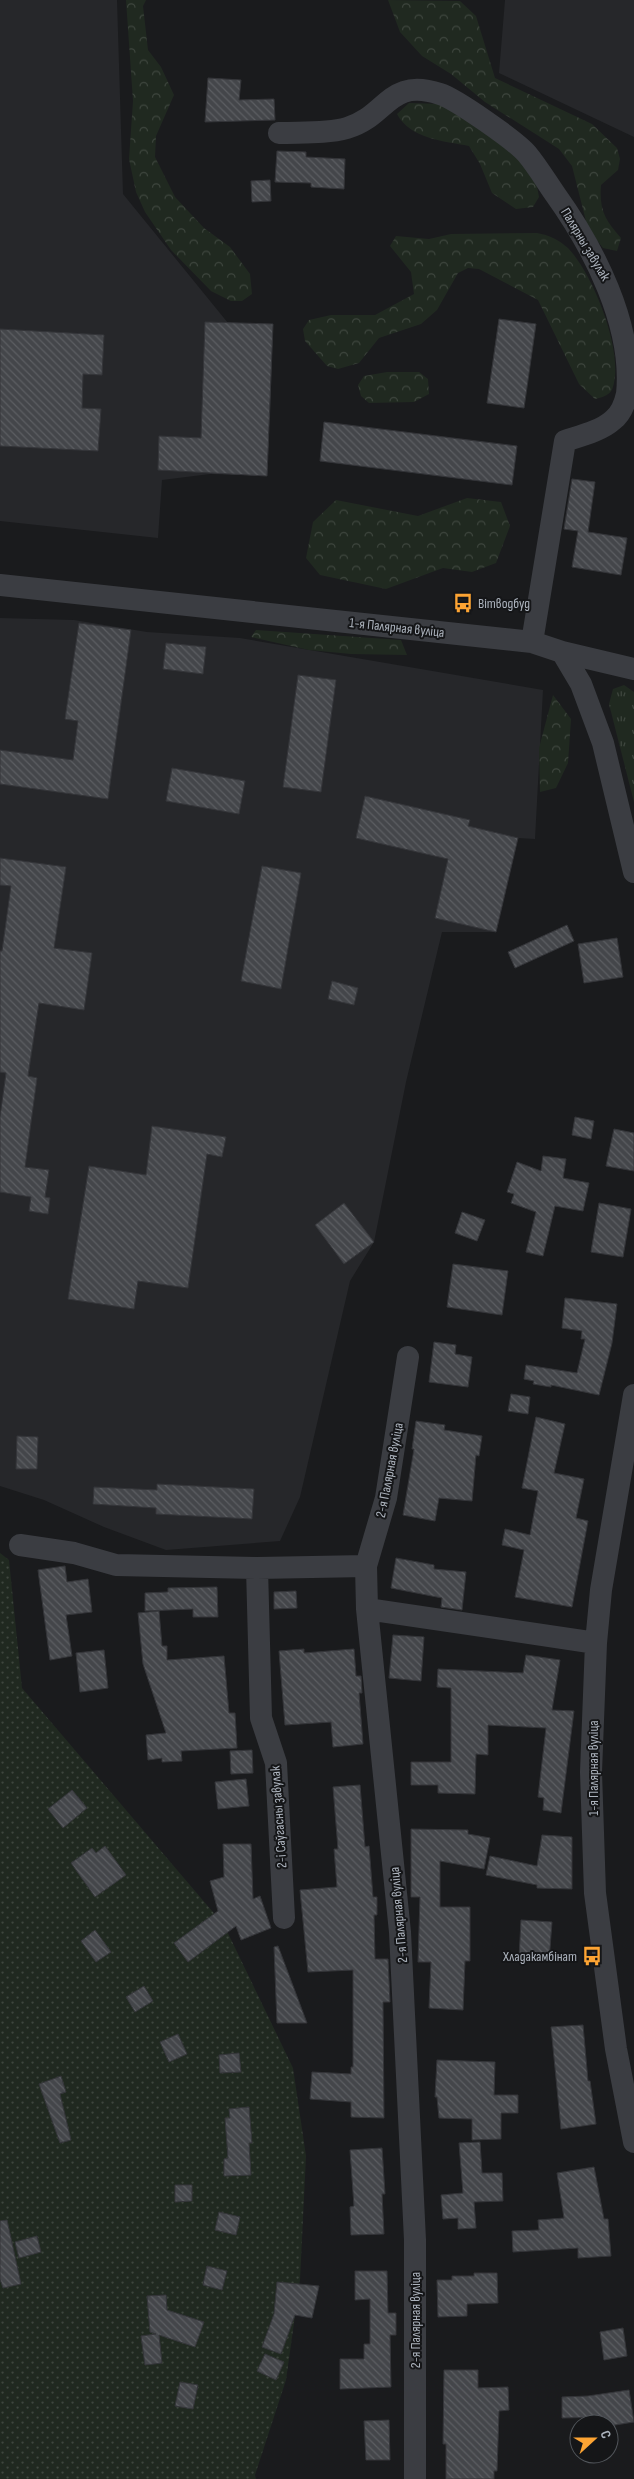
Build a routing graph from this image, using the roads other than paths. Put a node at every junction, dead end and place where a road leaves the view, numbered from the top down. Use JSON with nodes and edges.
{"nodes":[{"id":1,"x":279,"y":133,"type":"dead end"},
{"id":2,"x":0,"y":585,"type":"edge"},
{"id":3,"x":532,"y":642,"type":"junction"},
{"id":4,"x":562,"y":652,"type":"junction"},
{"id":5,"x":634,"y":669,"type":"edge"},
{"id":6,"x":634,"y":872,"type":"edge"},
{"id":7,"x":408,"y":1357,"type":"dead end"},
{"id":8,"x":634,"y":1395,"type":"edge"},
{"id":9,"x":20,"y":1545,"type":"dead end"},
{"id":10,"x":366,"y":1566,"type":"junction"},
{"id":11,"x":258,"y":1568,"type":"junction"},
{"id":12,"x":368,"y":1609,"type":"junction"},
{"id":13,"x":596,"y":1643,"type":"junction"},
{"id":14,"x":284,"y":1918,"type":"dead end"},
{"id":15,"x":634,"y":2142,"type":"edge"},
{"id":16,"x":415,"y":2479,"type":"edge"}],
"edges":[{"from":1,"to":3,"type":"street","name":"Палярны завулак"},
{"from":2,"to":3,"type":"street","name":"1-я Палярная вуліца"},
{"from":3,"to":4,"type":"street","name":"1-я Палярная вуліца"},
{"from":4,"to":5,"type":"street","name":"1-я Палярная вуліца"},
{"from":4,"to":6,"type":"street"},
{"from":7,"to":10,"type":"street","name":"2-я Палярная вуліца"},
{"from":8,"to":13,"type":"street","name":"1-я Палярная вуліца"},
{"from":9,"to":11,"type":"street"},
{"from":10,"to":11,"type":"street"},
{"from":10,"to":12,"type":"street","name":"2-я Палярная вуліца"},
{"from":11,"to":14,"type":"street","name":"2-і Саўгасны завулак"},
{"from":12,"to":13,"type":"street"},
{"from":12,"to":16,"type":"street","name":"2-я Палярная вуліца"},
{"from":13,"to":15,"type":"street","name":"1-я Палярная вуліца"}]}
